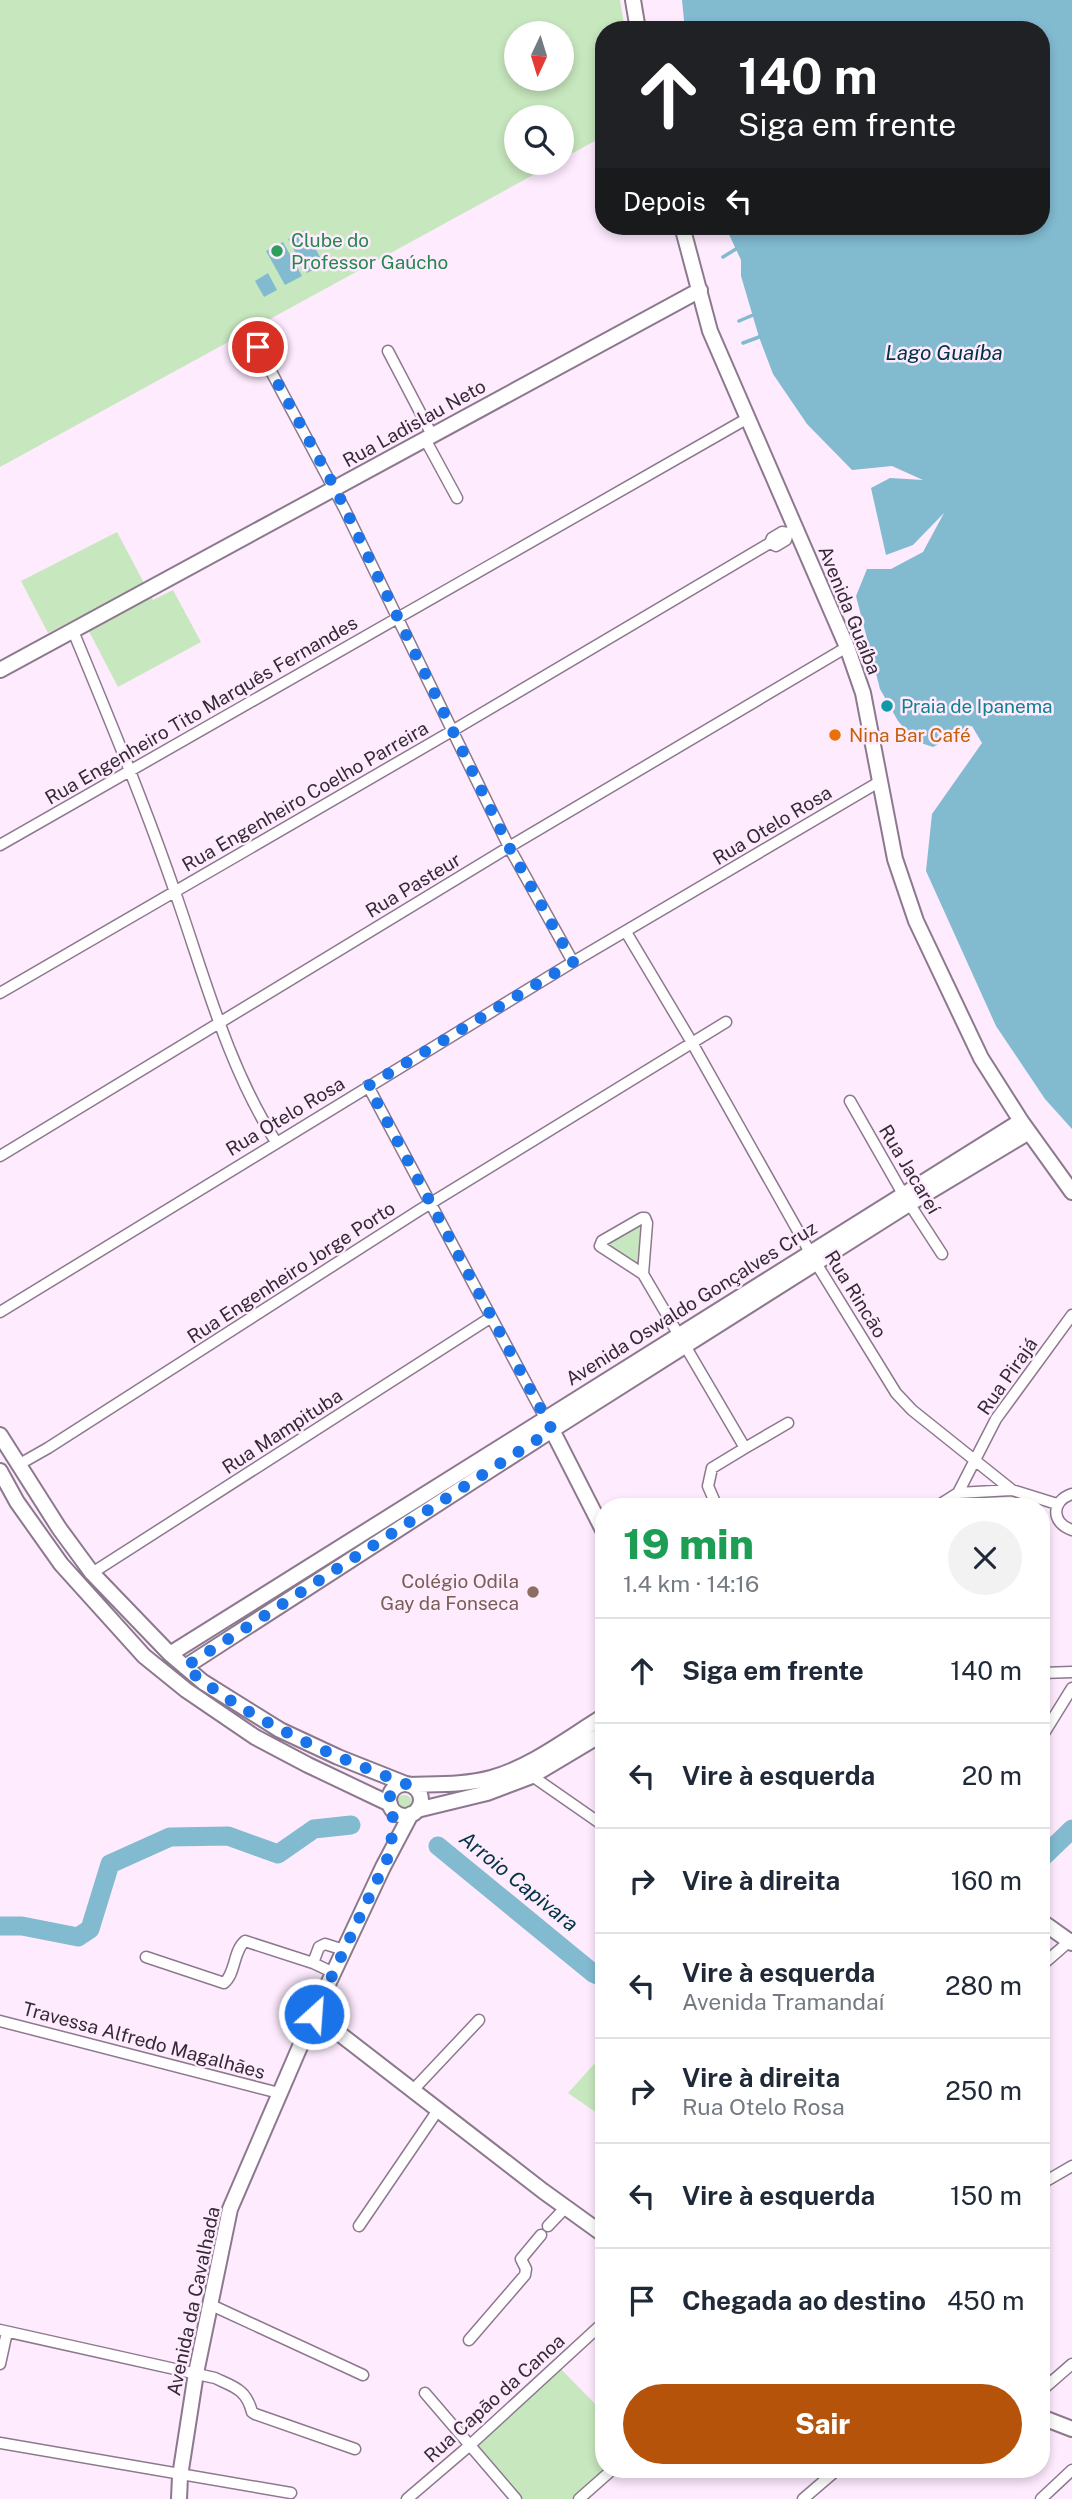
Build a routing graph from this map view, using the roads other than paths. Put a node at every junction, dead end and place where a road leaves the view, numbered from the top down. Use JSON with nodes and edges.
{"nodes":[{"id":1,"x":633,"y":0,"type":"edge"},
{"id":2,"x":636,"y":21,"type":"edge"},
{"id":3,"x":685,"y":235,"type":"edge"},
{"id":4,"x":700,"y":290,"type":"junction"},
{"id":5,"x":258,"y":347,"type":"dead end"},
{"id":6,"x":388,"y":351,"type":"dead end"},
{"id":7,"x":748,"y":418,"type":"junction"},
{"id":8,"x":429,"y":437,"type":"junction"},
{"id":9,"x":335,"y":488,"type":"junction"},
{"id":10,"x":457,"y":498,"type":"dead end"},
{"id":11,"x":792,"y":531,"type":"junction"},
{"id":12,"x":398,"y":617,"type":"junction"},
{"id":13,"x":73,"y":631,"type":"junction"},
{"id":14,"x":846,"y":647,"type":"junction"},
{"id":15,"x":0,"y":670,"type":"edge"},
{"id":16,"x":453,"y":731,"type":"junction"},
{"id":17,"x":131,"y":771,"type":"junction"},
{"id":18,"x":879,"y":782,"type":"junction"},
{"id":19,"x":0,"y":845,"type":"edge"},
{"id":20,"x":509,"y":847,"type":"junction"},
{"id":21,"x":175,"y":891,"type":"junction"},
{"id":22,"x":626,"y":932,"type":"junction"},
{"id":23,"x":573,"y":962,"type":"junction"},
{"id":24,"x":0,"y":993,"type":"edge"},
{"id":25,"x":220,"y":1022,"type":"junction"},
{"id":26,"x":726,"y":1022,"type":"dead end"},
{"id":27,"x":691,"y":1041,"type":"junction"},
{"id":28,"x":368,"y":1086,"type":"junction"},
{"id":29,"x":850,"y":1101,"type":"dead end"},
{"id":30,"x":1025,"y":1126,"type":"junction"},
{"id":31,"x":275,"y":1142,"type":"junction"},
{"id":32,"x":0,"y":1156,"type":"edge"},
{"id":33,"x":1072,"y":1192,"type":"edge"},
{"id":34,"x":906,"y":1199,"type":"junction"},
{"id":35,"x":430,"y":1204,"type":"junction"},
{"id":36,"x":942,"y":1254,"type":"dead end"},
{"id":37,"x":813,"y":1257,"type":"junction"},
{"id":38,"x":643,"y":1274,"type":"junction"},
{"id":39,"x":0,"y":1312,"type":"edge"},
{"id":40,"x":1072,"y":1315,"type":"edge"},
{"id":41,"x":490,"y":1318,"type":"junction"},
{"id":42,"x":681,"y":1342,"type":"junction"},
{"id":43,"x":788,"y":1423,"type":"dead end"},
{"id":44,"x":549,"y":1424,"type":"junction"},
{"id":45,"x":0,"y":1435,"type":"edge"},
{"id":46,"x":745,"y":1448,"type":"junction"},
{"id":47,"x":976,"y":1460,"type":"junction"},
{"id":48,"x":18,"y":1465,"type":"junction"},
{"id":49,"x":0,"y":1471,"type":"edge"},
{"id":50,"x":1012,"y":1490,"type":"junction"},
{"id":51,"x":958,"y":1493,"type":"junction"},
{"id":52,"x":1072,"y":1494,"type":"edge"},
{"id":53,"x":419,"y":1498,"type":"junction"},
{"id":54,"x":713,"y":1498,"type":"edge"},
{"id":55,"x":950,"y":1498,"type":"edge"},
{"id":56,"x":1038,"y":1498,"type":"edge"},
{"id":57,"x":1050,"y":1502,"type":"edge"},
{"id":58,"x":1057,"y":1504,"type":"junction"},
{"id":59,"x":428,"y":1511,"type":"junction"},
{"id":60,"x":595,"y":1514,"type":"edge"},
{"id":61,"x":1072,"y":1530,"type":"edge"},
{"id":62,"x":306,"y":1571,"type":"junction"},
{"id":63,"x":92,"y":1573,"type":"junction"},
{"id":64,"x":315,"y":1584,"type":"junction"},
{"id":65,"x":170,"y":1654,"type":"junction"},
{"id":66,"x":185,"y":1667,"type":"junction"},
{"id":67,"x":1072,"y":1672,"type":"edge"},
{"id":68,"x":1050,"y":1673,"type":"edge"},
{"id":69,"x":1072,"y":1688,"type":"edge"},
{"id":70,"x":595,"y":1721,"type":"edge"},
{"id":71,"x":1050,"y":1723,"type":"edge"},
{"id":72,"x":595,"y":1738,"type":"edge"},
{"id":73,"x":531,"y":1776,"type":"junction"},
{"id":74,"x":408,"y":1784,"type":"junction"},
{"id":75,"x":392,"y":1807,"type":"junction"},
{"id":76,"x":414,"y":1812,"type":"junction"},
{"id":77,"x":595,"y":1820,"type":"edge"},
{"id":78,"x":391,"y":1851,"type":"junction"},
{"id":79,"x":1050,"y":1927,"type":"edge"},
{"id":80,"x":1071,"y":1941,"type":"edge"},
{"id":81,"x":344,"y":1950,"type":"junction"},
{"id":82,"x":146,"y":1957,"type":"dead end"},
{"id":83,"x":1050,"y":1958,"type":"edge"},
{"id":84,"x":313,"y":1964,"type":"junction"},
{"id":85,"x":334,"y":1973,"type":"junction"},
{"id":86,"x":314,"y":2014,"type":"junction"},
{"id":87,"x":479,"y":2020,"type":"dead end"},
{"id":88,"x":0,"y":2021,"type":"edge"},
{"id":89,"x":413,"y":2090,"type":"junction"},
{"id":90,"x":279,"y":2093,"type":"junction"},
{"id":91,"x":438,"y":2110,"type":"junction"},
{"id":92,"x":1072,"y":2166,"type":"edge"},
{"id":93,"x":1050,"y":2179,"type":"edge"},
{"id":94,"x":566,"y":2207,"type":"junction"},
{"id":95,"x":359,"y":2226,"type":"dead end"},
{"id":96,"x":595,"y":2228,"type":"edge"},
{"id":97,"x":209,"y":2304,"type":"junction"},
{"id":98,"x":595,"y":2330,"type":"edge"},
{"id":99,"x":4,"y":2331,"type":"edge"},
{"id":100,"x":469,"y":2340,"type":"dead end"},
{"id":101,"x":0,"y":2364,"type":"edge"},
{"id":102,"x":1072,"y":2364,"type":"edge"},
{"id":103,"x":196,"y":2373,"type":"junction"},
{"id":104,"x":363,"y":2375,"type":"dead end"},
{"id":105,"x":1050,"y":2383,"type":"edge"},
{"id":106,"x":425,"y":2393,"type":"dead end"},
{"id":107,"x":1050,"y":2420,"type":"edge"},
{"id":108,"x":1072,"y":2429,"type":"edge"},
{"id":109,"x":0,"y":2443,"type":"edge"},
{"id":110,"x":469,"y":2446,"type":"junction"},
{"id":111,"x":355,"y":2449,"type":"dead end"},
{"id":112,"x":1072,"y":2470,"type":"edge"},
{"id":113,"x":180,"y":2476,"type":"junction"},
{"id":114,"x":603,"y":2478,"type":"edge"},
{"id":115,"x":828,"y":2478,"type":"edge"},
{"id":116,"x":290,"y":2493,"type":"dead end"},
{"id":117,"x":179,"y":2499,"type":"edge"},
{"id":118,"x":407,"y":2499,"type":"edge"},
{"id":119,"x":516,"y":2499,"type":"edge"},
{"id":120,"x":579,"y":2499,"type":"edge"},
{"id":121,"x":803,"y":2499,"type":"edge"},
{"id":122,"x":1041,"y":2499,"type":"edge"}],
"edges":[{"from":1,"to":2,"type":"street"},
{"from":3,"to":4,"type":"street","name":"Avenida Guaíba"},
{"from":4,"to":7,"type":"street","name":"Avenida Guaíba"},
{"from":4,"to":8,"type":"street","name":"Rua Ladislau Neto"},
{"from":5,"to":9,"type":"street"},
{"from":6,"to":8,"type":"street"},
{"from":7,"to":11,"type":"street","name":"Avenida Guaíba"},
{"from":7,"to":12,"type":"street","name":"Rua Engenheiro Tito Marquês Fernandes"},
{"from":8,"to":9,"type":"street","name":"Rua Ladislau Neto"},
{"from":8,"to":10,"type":"street"},
{"from":9,"to":12,"type":"street"},
{"from":9,"to":13,"type":"street","name":"Rua Ladislau Neto"},
{"from":11,"to":14,"type":"street","name":"Avenida Guaíba"},
{"from":11,"to":16,"type":"street","name":"Rua Engenheiro Coelho Parreira"},
{"from":12,"to":16,"type":"street"},
{"from":12,"to":17,"type":"street","name":"Rua Engenheiro Tito Marquês Fernandes"},
{"from":13,"to":15,"type":"street","name":"Rua Ladislau Neto"},
{"from":13,"to":17,"type":"street"},
{"from":14,"to":18,"type":"street","name":"Avenida Guaíba"},
{"from":14,"to":20,"type":"street","name":"Rua Pasteur"},
{"from":16,"to":20,"type":"street"},
{"from":16,"to":21,"type":"street","name":"Rua Engenheiro Coelho Parreira"},
{"from":17,"to":19,"type":"street","name":"Rua Engenheiro Tito Marquês Fernandes"},
{"from":17,"to":21,"type":"street"},
{"from":18,"to":22,"type":"street","name":"Rua Otelo Rosa"},
{"from":18,"to":30,"type":"street","name":"Avenida Guaíba"},
{"from":20,"to":23,"type":"street"},
{"from":20,"to":25,"type":"street","name":"Rua Pasteur"},
{"from":21,"to":24,"type":"street","name":"Rua Engenheiro Coelho Parreira"},
{"from":21,"to":25,"type":"street"},
{"from":22,"to":23,"type":"street","name":"Rua Otelo Rosa"},
{"from":22,"to":27,"type":"street","name":"Rua Rincão"},
{"from":23,"to":28,"type":"street","name":"Rua Otelo Rosa"},
{"from":25,"to":31,"type":"street"},
{"from":25,"to":32,"type":"street","name":"Rua Pasteur"},
{"from":26,"to":27,"type":"street","name":"Rua Engenheiro Jorge Porto"},
{"from":27,"to":35,"type":"street","name":"Rua Engenheiro Jorge Porto"},
{"from":27,"to":37,"type":"street","name":"Rua Rincão"},
{"from":28,"to":31,"type":"street","name":"Rua Otelo Rosa"},
{"from":28,"to":35,"type":"street"},
{"from":29,"to":34,"type":"street","name":"Rua Jacareí"},
{"from":30,"to":33,"type":"street","name":"Avenida Guaíba"},
{"from":30,"to":34,"type":"street","name":"Avenida Oswaldo Gonçalves Cruz"},
{"from":31,"to":39,"type":"street","name":"Rua Otelo Rosa"},
{"from":34,"to":36,"type":"street","name":"Rua Jacareí"},
{"from":34,"to":37,"type":"street","name":"Avenida Oswaldo Gonçalves Cruz"},
{"from":35,"to":41,"type":"street"},
{"from":35,"to":48,"type":"street","name":"Rua Engenheiro Jorge Porto"},
{"from":37,"to":42,"type":"street","name":"Avenida Oswaldo Gonçalves Cruz"},
{"from":37,"to":47,"type":"street","name":"Rua Rincão"},
{"from":38,"to":38,"type":"street"},
{"from":38,"to":42,"type":"street"},
{"from":40,"to":47,"type":"street","name":"Rua Pirajá"},
{"from":41,"to":44,"type":"street"},
{"from":41,"to":63,"type":"street","name":"Rua Mampituba"},
{"from":42,"to":44,"type":"street","name":"Avenida Oswaldo Gonçalves Cruz"},
{"from":42,"to":46,"type":"street"},
{"from":43,"to":46,"type":"street"},
{"from":44,"to":53,"type":"street","name":"Avenida Oswaldo Gonçalves Cruz"},
{"from":44,"to":59,"type":"street","name":"Avenida Oswaldo Gonçalves Cruz"},
{"from":44,"to":60,"type":"street"},
{"from":45,"to":48,"type":"street"},
{"from":46,"to":54,"type":"street"},
{"from":47,"to":50,"type":"street","name":"Rua Rincão"},
{"from":47,"to":51,"type":"street","name":"Rua Pirajá"},
{"from":48,"to":63,"type":"street"},
{"from":49,"to":75,"type":"street"},
{"from":50,"to":51,"type":"street"},
{"from":50,"to":56,"type":"street","name":"Rua Rincão"},
{"from":51,"to":55,"type":"street"},
{"from":52,"to":58,"type":"street"},
{"from":53,"to":59,"type":"street"},
{"from":53,"to":62,"type":"street","name":"Avenida Oswaldo Gonçalves Cruz"},
{"from":57,"to":58,"type":"street","name":"Rua Rincão"},
{"from":58,"to":61,"type":"street"},
{"from":59,"to":64,"type":"street","name":"Avenida Oswaldo Gonçalves Cruz"},
{"from":62,"to":64,"type":"street"},
{"from":62,"to":65,"type":"street","name":"Avenida Oswaldo Gonçalves Cruz"},
{"from":63,"to":65,"type":"street"},
{"from":64,"to":66,"type":"street","name":"Avenida Oswaldo Gonçalves Cruz"},
{"from":65,"to":66,"type":"street"},
{"from":66,"to":74,"type":"street"},
{"from":67,"to":68,"type":"street"},
{"from":69,"to":71,"type":"street"},
{"from":70,"to":74,"type":"street"},
{"from":72,"to":73,"type":"street"},
{"from":73,"to":76,"type":"street"},
{"from":73,"to":77,"type":"street"},
{"from":74,"to":75,"type":"street"},
{"from":74,"to":76,"type":"street"},
{"from":75,"to":76,"type":"street"},
{"from":75,"to":78,"type":"street","name":"Avenida da Cavalhada"},
{"from":76,"to":78,"type":"street","name":"Avenida da Cavalhada"},
{"from":78,"to":81,"type":"street","name":"Avenida da Cavalhada"},
{"from":79,"to":80,"type":"street"},
{"from":80,"to":83,"type":"street"},
{"from":81,"to":84,"type":"street"},
{"from":81,"to":85,"type":"street","name":"Avenida da Cavalhada"},
{"from":82,"to":84,"type":"street"},
{"from":84,"to":85,"type":"street"},
{"from":85,"to":86,"type":"street","name":"Avenida da Cavalhada"},
{"from":86,"to":89,"type":"street"},
{"from":86,"to":90,"type":"street","name":"Avenida da Cavalhada"},
{"from":87,"to":89,"type":"street"},
{"from":88,"to":90,"type":"street","name":"Travessa Alfredo Magalhães"},
{"from":89,"to":91,"type":"street"},
{"from":90,"to":97,"type":"street","name":"Avenida da Cavalhada"},
{"from":91,"to":94,"type":"street"},
{"from":91,"to":95,"type":"street"},
{"from":92,"to":93,"type":"street"},
{"from":94,"to":96,"type":"street"},
{"from":94,"to":100,"type":"street"},
{"from":97,"to":103,"type":"street","name":"Avenida da Cavalhada"},
{"from":97,"to":104,"type":"street"},
{"from":98,"to":110,"type":"street","name":"Rua Capão da Canoa"},
{"from":99,"to":101,"type":"street"},
{"from":99,"to":103,"type":"street"},
{"from":102,"to":105,"type":"street"},
{"from":103,"to":111,"type":"street"},
{"from":103,"to":113,"type":"street","name":"Avenida da Cavalhada"},
{"from":106,"to":110,"type":"street"},
{"from":107,"to":108,"type":"street"},
{"from":109,"to":113,"type":"street"},
{"from":110,"to":118,"type":"street","name":"Rua Capão da Canoa"},
{"from":110,"to":119,"type":"street"},
{"from":112,"to":122,"type":"street"},
{"from":113,"to":116,"type":"street"},
{"from":113,"to":117,"type":"street","name":"Avenida da Cavalhada"},
{"from":114,"to":120,"type":"street"},
{"from":115,"to":121,"type":"street"}]}
